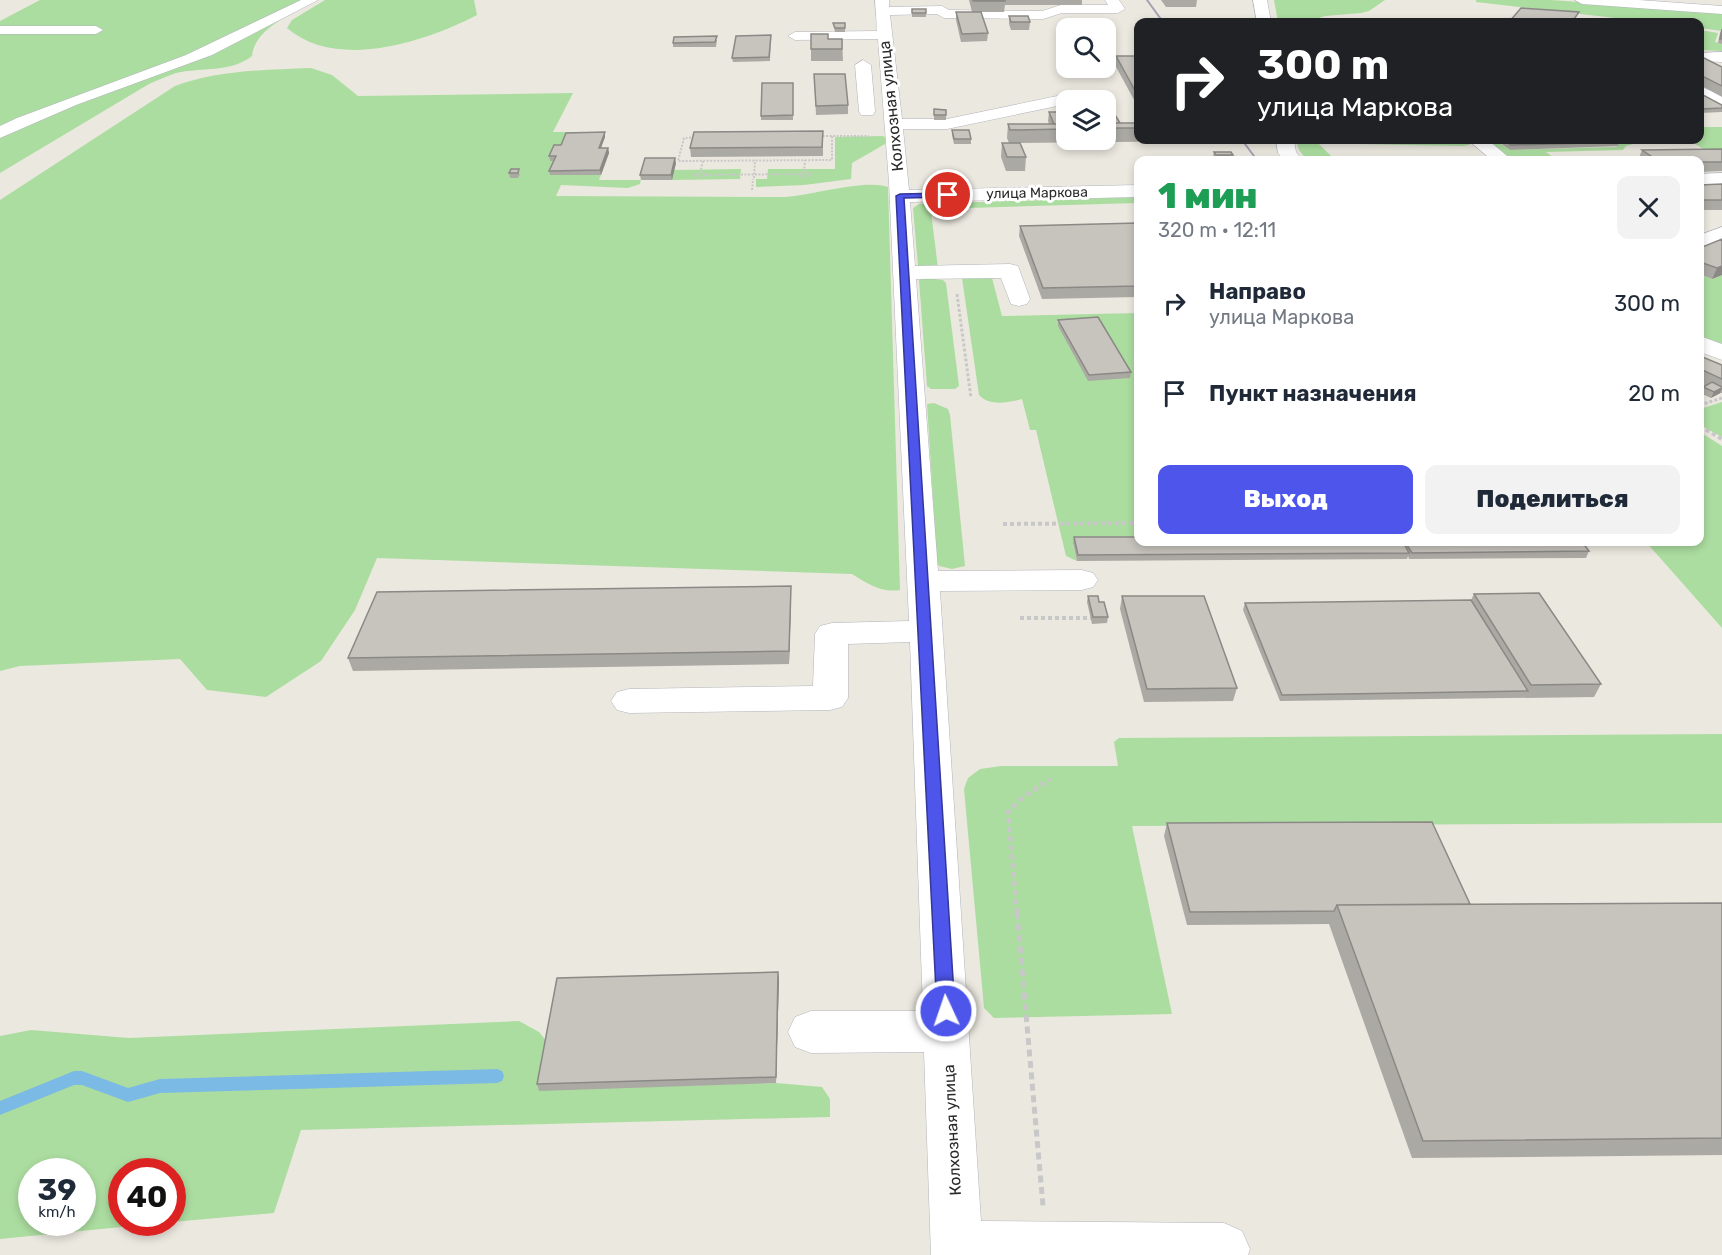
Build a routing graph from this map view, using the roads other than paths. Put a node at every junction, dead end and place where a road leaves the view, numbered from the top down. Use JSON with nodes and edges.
{"nodes":[{"id":1,"x":311,"y":0,"type":"edge"},
{"id":2,"x":1112,"y":0,"type":"edge"},
{"id":3,"x":1260,"y":0,"type":"edge"},
{"id":4,"x":1582,"y":0,"type":"edge"},
{"id":5,"x":1642,"y":2,"type":"edge"},
{"id":6,"x":1722,"y":10,"type":"edge"},
{"id":7,"x":1263,"y":18,"type":"edge"},
{"id":8,"x":0,"y":30,"type":"edge"},
{"id":9,"x":96,"y":30,"type":"dead end"},
{"id":10,"x":876,"y":34,"type":"edge"},
{"id":11,"x":795,"y":36,"type":"dead end"},
{"id":12,"x":1704,"y":57,"type":"edge"},
{"id":13,"x":1722,"y":57,"type":"edge"},
{"id":14,"x":1704,"y":63,"type":"edge"},
{"id":15,"x":1722,"y":68,"type":"edge"},
{"id":16,"x":1056,"y":101,"type":"edge"},
{"id":17,"x":880,"y":124,"type":"junction"},
{"id":18,"x":0,"y":133,"type":"edge"},
{"id":19,"x":1482,"y":144,"type":"edge"},
{"id":20,"x":1498,"y":156,"type":"edge"},
{"id":21,"x":1722,"y":179,"type":"edge"},
{"id":22,"x":1704,"y":180,"type":"edge"},
{"id":23,"x":1134,"y":191,"type":"edge"},
{"id":24,"x":900,"y":196,"type":"junction"},
{"id":25,"x":1722,"y":228,"type":"edge"},
{"id":26,"x":1704,"y":229,"type":"edge"},
{"id":27,"x":1722,"y":233,"type":"edge"},
{"id":28,"x":1704,"y":240,"type":"edge"},
{"id":29,"x":905,"y":273,"type":"junction"},
{"id":30,"x":1019,"y":300,"type":"dead end"},
{"id":31,"x":1704,"y":345,"type":"edge"},
{"id":32,"x":1722,"y":352,"type":"edge"},
{"id":33,"x":1082,"y":580,"type":"dead end"},
{"id":34,"x":922,"y":581,"type":"junction"},
{"id":35,"x":925,"y":631,"type":"junction"},
{"id":36,"x":629,"y":701,"type":"dead end"},
{"id":37,"x":947,"y":1031,"type":"junction"},
{"id":38,"x":811,"y":1032,"type":"dead end"},
{"id":39,"x":1224,"y":1249,"type":"dead end"},
{"id":40,"x":957,"y":1251,"type":"edge"}],
"edges":[{"from":1,"to":18,"type":"street"},
{"from":2,"to":10,"type":"street"},
{"from":3,"to":7,"type":"street"},
{"from":4,"to":5,"type":"street"},
{"from":5,"to":6,"type":"street"},
{"from":8,"to":9,"type":"street"},
{"from":10,"to":11,"type":"street"},
{"from":10,"to":17,"type":"street","name":"Колхозная улица"},
{"from":12,"to":13,"type":"street"},
{"from":14,"to":15,"type":"street"},
{"from":16,"to":17,"type":"street"},
{"from":17,"to":24,"type":"street","name":"Колхозная улица"},
{"from":19,"to":20,"type":"street"},
{"from":21,"to":22,"type":"street"},
{"from":23,"to":24,"type":"street","name":"улица Маркова"},
{"from":24,"to":29,"type":"street","name":"Колхозная улица"},
{"from":25,"to":26,"type":"street"},
{"from":27,"to":28,"type":"street"},
{"from":29,"to":30,"type":"street"},
{"from":29,"to":34,"type":"street","name":"Колхозная улица"},
{"from":31,"to":32,"type":"street"},
{"from":33,"to":34,"type":"street"},
{"from":34,"to":35,"type":"street","name":"Колхозная улица"},
{"from":35,"to":36,"type":"street"},
{"from":35,"to":37,"type":"street","name":"Колхозная улица"},
{"from":37,"to":38,"type":"street"},
{"from":37,"to":40,"type":"street","name":"Колхозная улица"},
{"from":39,"to":40,"type":"street"}]}
